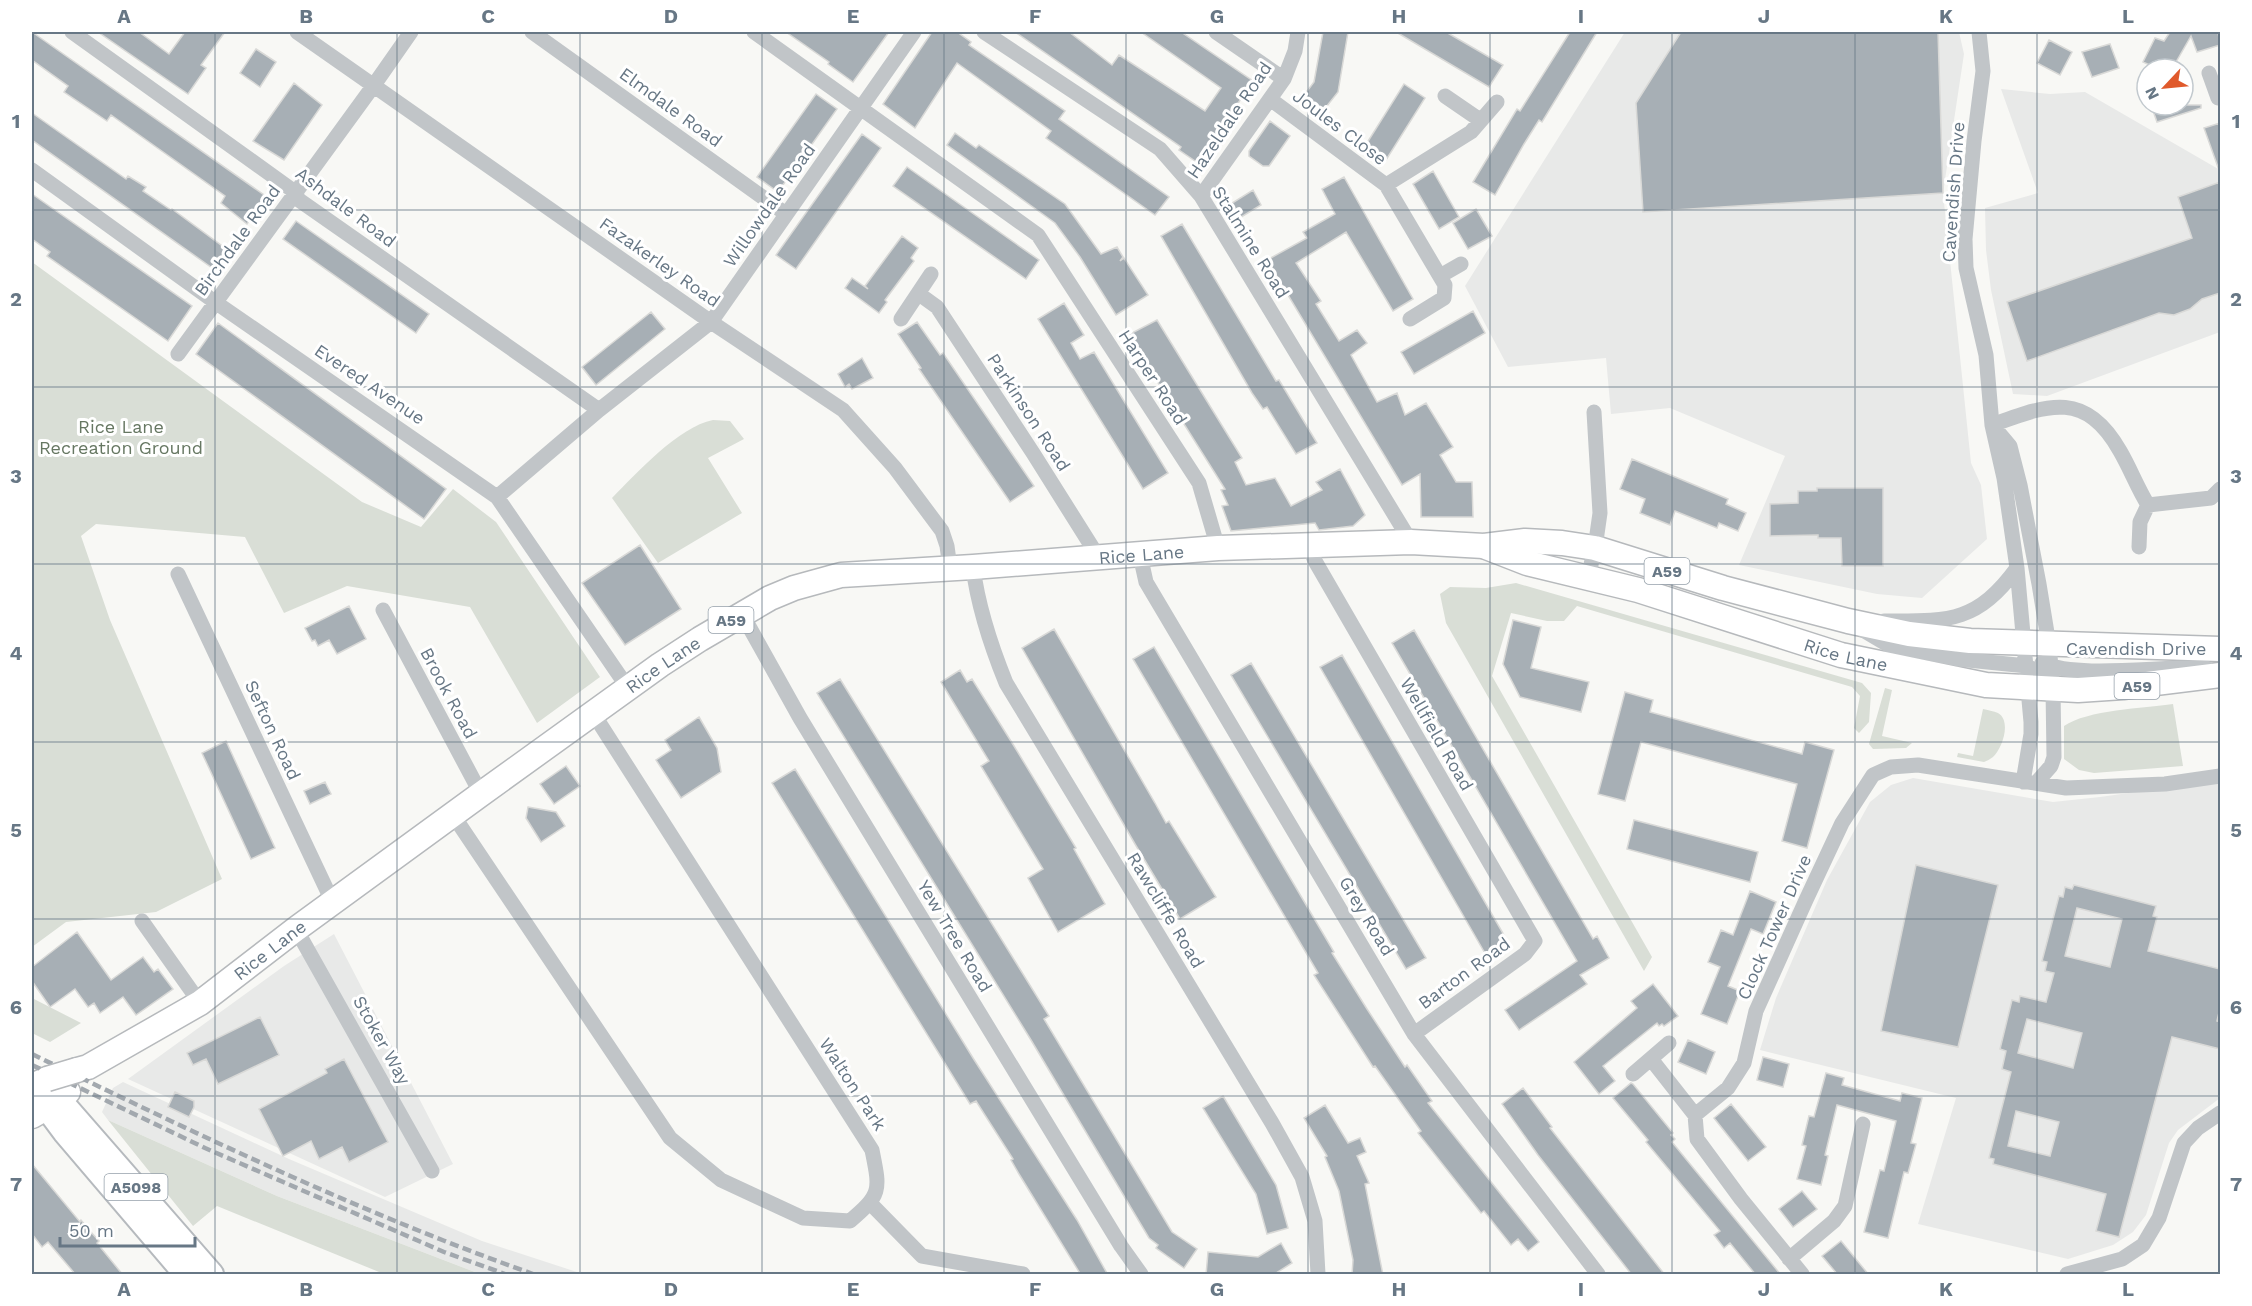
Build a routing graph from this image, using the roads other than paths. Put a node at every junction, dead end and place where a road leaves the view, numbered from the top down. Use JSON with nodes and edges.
{"nodes":[{"id":1,"x":72,"y":32,"type":"edge"},
{"id":2,"x":297,"y":32,"type":"edge"},
{"id":3,"x":411,"y":32,"type":"edge"},
{"id":4,"x":532,"y":32,"type":"edge"},
{"id":5,"x":754,"y":32,"type":"edge"},
{"id":6,"x":914,"y":32,"type":"edge"},
{"id":7,"x":984,"y":32,"type":"edge"},
{"id":8,"x":1216,"y":32,"type":"edge"},
{"id":9,"x":1298,"y":32,"type":"edge"},
{"id":10,"x":1979,"y":32,"type":"edge"},
{"id":11,"x":2209,"y":72,"type":"dead end"},
{"id":12,"x":1284,"y":79,"type":"junction"},
{"id":13,"x":374,"y":86,"type":"junction"},
{"id":14,"x":1445,"y":96,"type":"dead end"},
{"id":15,"x":1270,"y":99,"type":"junction"},
{"id":16,"x":2215,"y":99,"type":"edge"},
{"id":17,"x":1497,"y":102,"type":"dead end"},
{"id":18,"x":861,"y":107,"type":"junction"},
{"id":19,"x":1480,"y":120,"type":"junction"},
{"id":20,"x":32,"y":170,"type":"edge"},
{"id":21,"x":1386,"y":186,"type":"junction"},
{"id":22,"x":295,"y":192,"type":"junction"},
{"id":23,"x":1201,"y":196,"type":"junction"},
{"id":24,"x":786,"y":214,"type":"junction"},
{"id":25,"x":1461,"y":264,"type":"dead end"},
{"id":26,"x":931,"y":274,"type":"dead end"},
{"id":27,"x":1440,"y":276,"type":"junction"},
{"id":28,"x":919,"y":294,"type":"junction"},
{"id":29,"x":215,"y":302,"type":"junction"},
{"id":30,"x":901,"y":319,"type":"dead end"},
{"id":31,"x":1410,"y":319,"type":"dead end"},
{"id":32,"x":711,"y":322,"type":"junction"},
{"id":33,"x":178,"y":354,"type":"dead end"},
{"id":34,"x":599,"y":410,"type":"junction"},
{"id":35,"x":1594,"y":412,"type":"dead end"},
{"id":36,"x":1992,"y":425,"type":"junction"},
{"id":37,"x":497,"y":497,"type":"junction"},
{"id":38,"x":2217,"y":499,"type":"edge"},
{"id":39,"x":2148,"y":505,"type":"junction"},
{"id":40,"x":1411,"y":542,"type":"junction"},
{"id":41,"x":1309,"y":545,"type":"junction"},
{"id":42,"x":1484,"y":546,"type":"junction"},
{"id":43,"x":2139,"y":547,"type":"dead end"},
{"id":44,"x":1218,"y":548,"type":"junction"},
{"id":45,"x":1595,"y":548,"type":"junction"},
{"id":46,"x":1140,"y":555,"type":"junction"},
{"id":47,"x":1099,"y":558,"type":"junction"},
{"id":48,"x":962,"y":568,"type":"junction"},
{"id":49,"x":2017,"y":568,"type":"junction"},
{"id":50,"x":178,"y":574,"type":"dead end"},
{"id":51,"x":1588,"y":577,"type":"junction"},
{"id":52,"x":383,"y":610,"type":"dead end"},
{"id":53,"x":742,"y":614,"type":"junction"},
{"id":54,"x":1848,"y":621,"type":"junction"},
{"id":55,"x":2220,"y":649,"type":"edge"},
{"id":56,"x":2039,"y":666,"type":"junction"},
{"id":57,"x":2220,"y":669,"type":"edge"},
{"id":58,"x":2220,"y":675,"type":"edge"},
{"id":59,"x":628,"y":688,"type":"junction"},
{"id":60,"x":593,"y":713,"type":"junction"},
{"id":61,"x":2220,"y":776,"type":"edge"},
{"id":62,"x":2029,"y":782,"type":"junction"},
{"id":63,"x":481,"y":794,"type":"junction"},
{"id":64,"x":453,"y":815,"type":"junction"},
{"id":65,"x":333,"y":903,"type":"junction"},
{"id":66,"x":142,"y":921,"type":"dead end"},
{"id":67,"x":296,"y":929,"type":"junction"},
{"id":68,"x":1535,"y":941,"type":"joint"},
{"id":69,"x":200,"y":1002,"type":"junction"},
{"id":70,"x":1414,"y":1034,"type":"junction"},
{"id":71,"x":1669,"y":1043,"type":"dead end"},
{"id":72,"x":1651,"y":1059,"type":"junction"},
{"id":73,"x":1633,"y":1074,"type":"dead end"},
{"id":74,"x":38,"y":1084,"type":"edge"},
{"id":75,"x":65,"y":1090,"type":"edge"},
{"id":76,"x":2220,"y":1113,"type":"edge"},
{"id":77,"x":1695,"y":1115,"type":"junction"},
{"id":78,"x":1863,"y":1124,"type":"dead end"},
{"id":79,"x":432,"y":1171,"type":"dead end"},
{"id":80,"x":871,"y":1204,"type":"junction"},
{"id":81,"x":1789,"y":1258,"type":"junction"},
{"id":82,"x":185,"y":1275,"type":"edge"},
{"id":83,"x":212,"y":1275,"type":"edge"},
{"id":84,"x":1023,"y":1275,"type":"edge"},
{"id":85,"x":1141,"y":1275,"type":"edge"},
{"id":86,"x":1318,"y":1275,"type":"edge"},
{"id":87,"x":1598,"y":1275,"type":"edge"},
{"id":88,"x":1802,"y":1275,"type":"edge"},
{"id":89,"x":2067,"y":1275,"type":"edge"}],
"edges":[{"from":1,"to":22,"type":"street","name":"Ashdale Road"},
{"from":2,"to":13,"type":"street","name":"Fazakerley Road"},
{"from":3,"to":13,"type":"street","name":"Birchdale Road"},
{"from":4,"to":24,"type":"street","name":"Elmdale Road"},
{"from":5,"to":18,"type":"street"},
{"from":6,"to":18,"type":"street","name":"Willowdale Road"},
{"from":7,"to":23,"type":"street","name":"Stalmine Road"},
{"from":8,"to":12,"type":"street"},
{"from":9,"to":12,"type":"street","name":"Hazeldale Road"},
{"from":10,"to":36,"type":"street","name":"Cavendish Drive"},
{"from":11,"to":16,"type":"street"},
{"from":12,"to":15,"type":"street","name":"Hazeldale Road"},
{"from":13,"to":22,"type":"street","name":"Birchdale Road"},
{"from":13,"to":32,"type":"street","name":"Fazakerley Road"},
{"from":14,"to":19,"type":"street"},
{"from":15,"to":21,"type":"street","name":"Joules Close"},
{"from":15,"to":23,"type":"street","name":"Hazeldale Road"},
{"from":17,"to":19,"type":"street","name":"Joules Close"},
{"from":18,"to":24,"type":"street","name":"Willowdale Road"},
{"from":18,"to":44,"type":"street","name":"Harper Road"},
{"from":19,"to":21,"type":"street","name":"Joules Close"},
{"from":20,"to":29,"type":"street","name":"Evered Avenue"},
{"from":21,"to":27,"type":"street","name":"Joules Close"},
{"from":22,"to":29,"type":"street","name":"Birchdale Road"},
{"from":22,"to":34,"type":"street","name":"Ashdale Road"},
{"from":23,"to":40,"type":"street","name":"Stalmine Road"},
{"from":24,"to":32,"type":"street","name":"Willowdale Road"},
{"from":25,"to":27,"type":"street"},
{"from":26,"to":28,"type":"street"},
{"from":27,"to":31,"type":"street"},
{"from":28,"to":30,"type":"street"},
{"from":28,"to":47,"type":"street","name":"Parkinson Road"},
{"from":29,"to":33,"type":"street","name":"Birchdale Road"},
{"from":29,"to":37,"type":"street","name":"Evered Avenue"},
{"from":32,"to":34,"type":"street","name":"Willowdale Road"},
{"from":32,"to":48,"type":"street","name":"Fazakerley Road"},
{"from":34,"to":37,"type":"street","name":"Willowdale Road"},
{"from":35,"to":45,"type":"street"},
{"from":36,"to":39,"type":"street"},
{"from":36,"to":49,"type":"street","name":"Cavendish Drive"},
{"from":36,"to":56,"type":"street","name":"Cavendish Drive"},
{"from":37,"to":59,"type":"street","name":"Evered Avenue"},
{"from":38,"to":39,"type":"street"},
{"from":39,"to":43,"type":"street"},
{"from":40,"to":41,"type":"highway","name":"Rice Lane","number":"A59"},
{"from":40,"to":42,"type":"highway","name":"Rice Lane","number":"A59"},
{"from":41,"to":44,"type":"highway","name":"Rice Lane","number":"A59"},
{"from":41,"to":68,"type":"street","name":"Wellfield Road"},
{"from":42,"to":45,"type":"highway","name":"Rice Lane","number":"A59"},
{"from":42,"to":51,"type":"highway","name":"Rice Lane","number":"A59"},
{"from":44,"to":46,"type":"highway","name":"Rice Lane","number":"A59"},
{"from":45,"to":51,"type":"street"},
{"from":45,"to":54,"type":"highway","name":"Rice Lane","number":"A59"},
{"from":46,"to":47,"type":"highway","name":"Rice Lane","number":"A59"},
{"from":46,"to":70,"type":"street","name":"Grey Road"},
{"from":47,"to":48,"type":"highway","name":"Rice Lane","number":"A59"},
{"from":48,"to":53,"type":"highway","name":"Rice Lane","number":"A59"},
{"from":48,"to":86,"type":"street","name":"Rawcliffe Road"},
{"from":49,"to":54,"type":"street"},
{"from":49,"to":56,"type":"street","name":"Cavendish Drive"},
{"from":50,"to":65,"type":"street","name":"Sefton Road"},
{"from":51,"to":56,"type":"highway","name":"Rice Lane","number":"A59"},
{"from":52,"to":63,"type":"street","name":"Brook Road"},
{"from":53,"to":59,"type":"highway","name":"Rice Lane","number":"A59"},
{"from":53,"to":85,"type":"street","name":"Yew Tree Road"},
{"from":54,"to":56,"type":"highway","name":"Rice Lane","number":"A59"},
{"from":55,"to":56,"type":"highway","name":"Rice Lane","number":"A59"},
{"from":56,"to":57,"type":"street","name":"Cavendish Drive"},
{"from":56,"to":58,"type":"highway","name":"Rice Lane","number":"A59"},
{"from":56,"to":62,"type":"street"},
{"from":56,"to":62,"type":"street"},
{"from":59,"to":60,"type":"highway","name":"Rice Lane","number":"A59"},
{"from":60,"to":63,"type":"highway","name":"Rice Lane","number":"A59"},
{"from":60,"to":80,"type":"street","name":"Walton Park"},
{"from":61,"to":62,"type":"street","name":"Clock Tower Drive"},
{"from":62,"to":77,"type":"street","name":"Clock Tower Drive"},
{"from":63,"to":64,"type":"highway","name":"Rice Lane","number":"A59"},
{"from":64,"to":65,"type":"highway","name":"Rice Lane","number":"A59"},
{"from":64,"to":80,"type":"street"},
{"from":65,"to":67,"type":"highway","name":"Rice Lane","number":"A59"},
{"from":66,"to":69,"type":"street"},
{"from":67,"to":69,"type":"highway","name":"Rice Lane","number":"A59"},
{"from":67,"to":79,"type":"street","name":"Stoker Way"},
{"from":68,"to":70,"type":"street","name":"Barton Road"},
{"from":69,"to":75,"type":"highway","name":"Rice Lane","number":"A59"},
{"from":70,"to":87,"type":"street","name":"Grey Road"},
{"from":71,"to":72,"type":"street"},
{"from":72,"to":73,"type":"street"},
{"from":72,"to":77,"type":"street"},
{"from":74,"to":75,"type":"highway","name":"Rice Lane","number":"A59","bridge":true},
{"from":74,"to":75,"type":"main road","number":"A5098"},
{"from":75,"to":82,"type":"main road","number":"A5098"},
{"from":75,"to":83,"type":"main road","number":"A5098"},
{"from":76,"to":89,"type":"street"},
{"from":77,"to":81,"type":"street"},
{"from":78,"to":81,"type":"street"},
{"from":80,"to":84,"type":"street"},
{"from":81,"to":88,"type":"street"}]}
